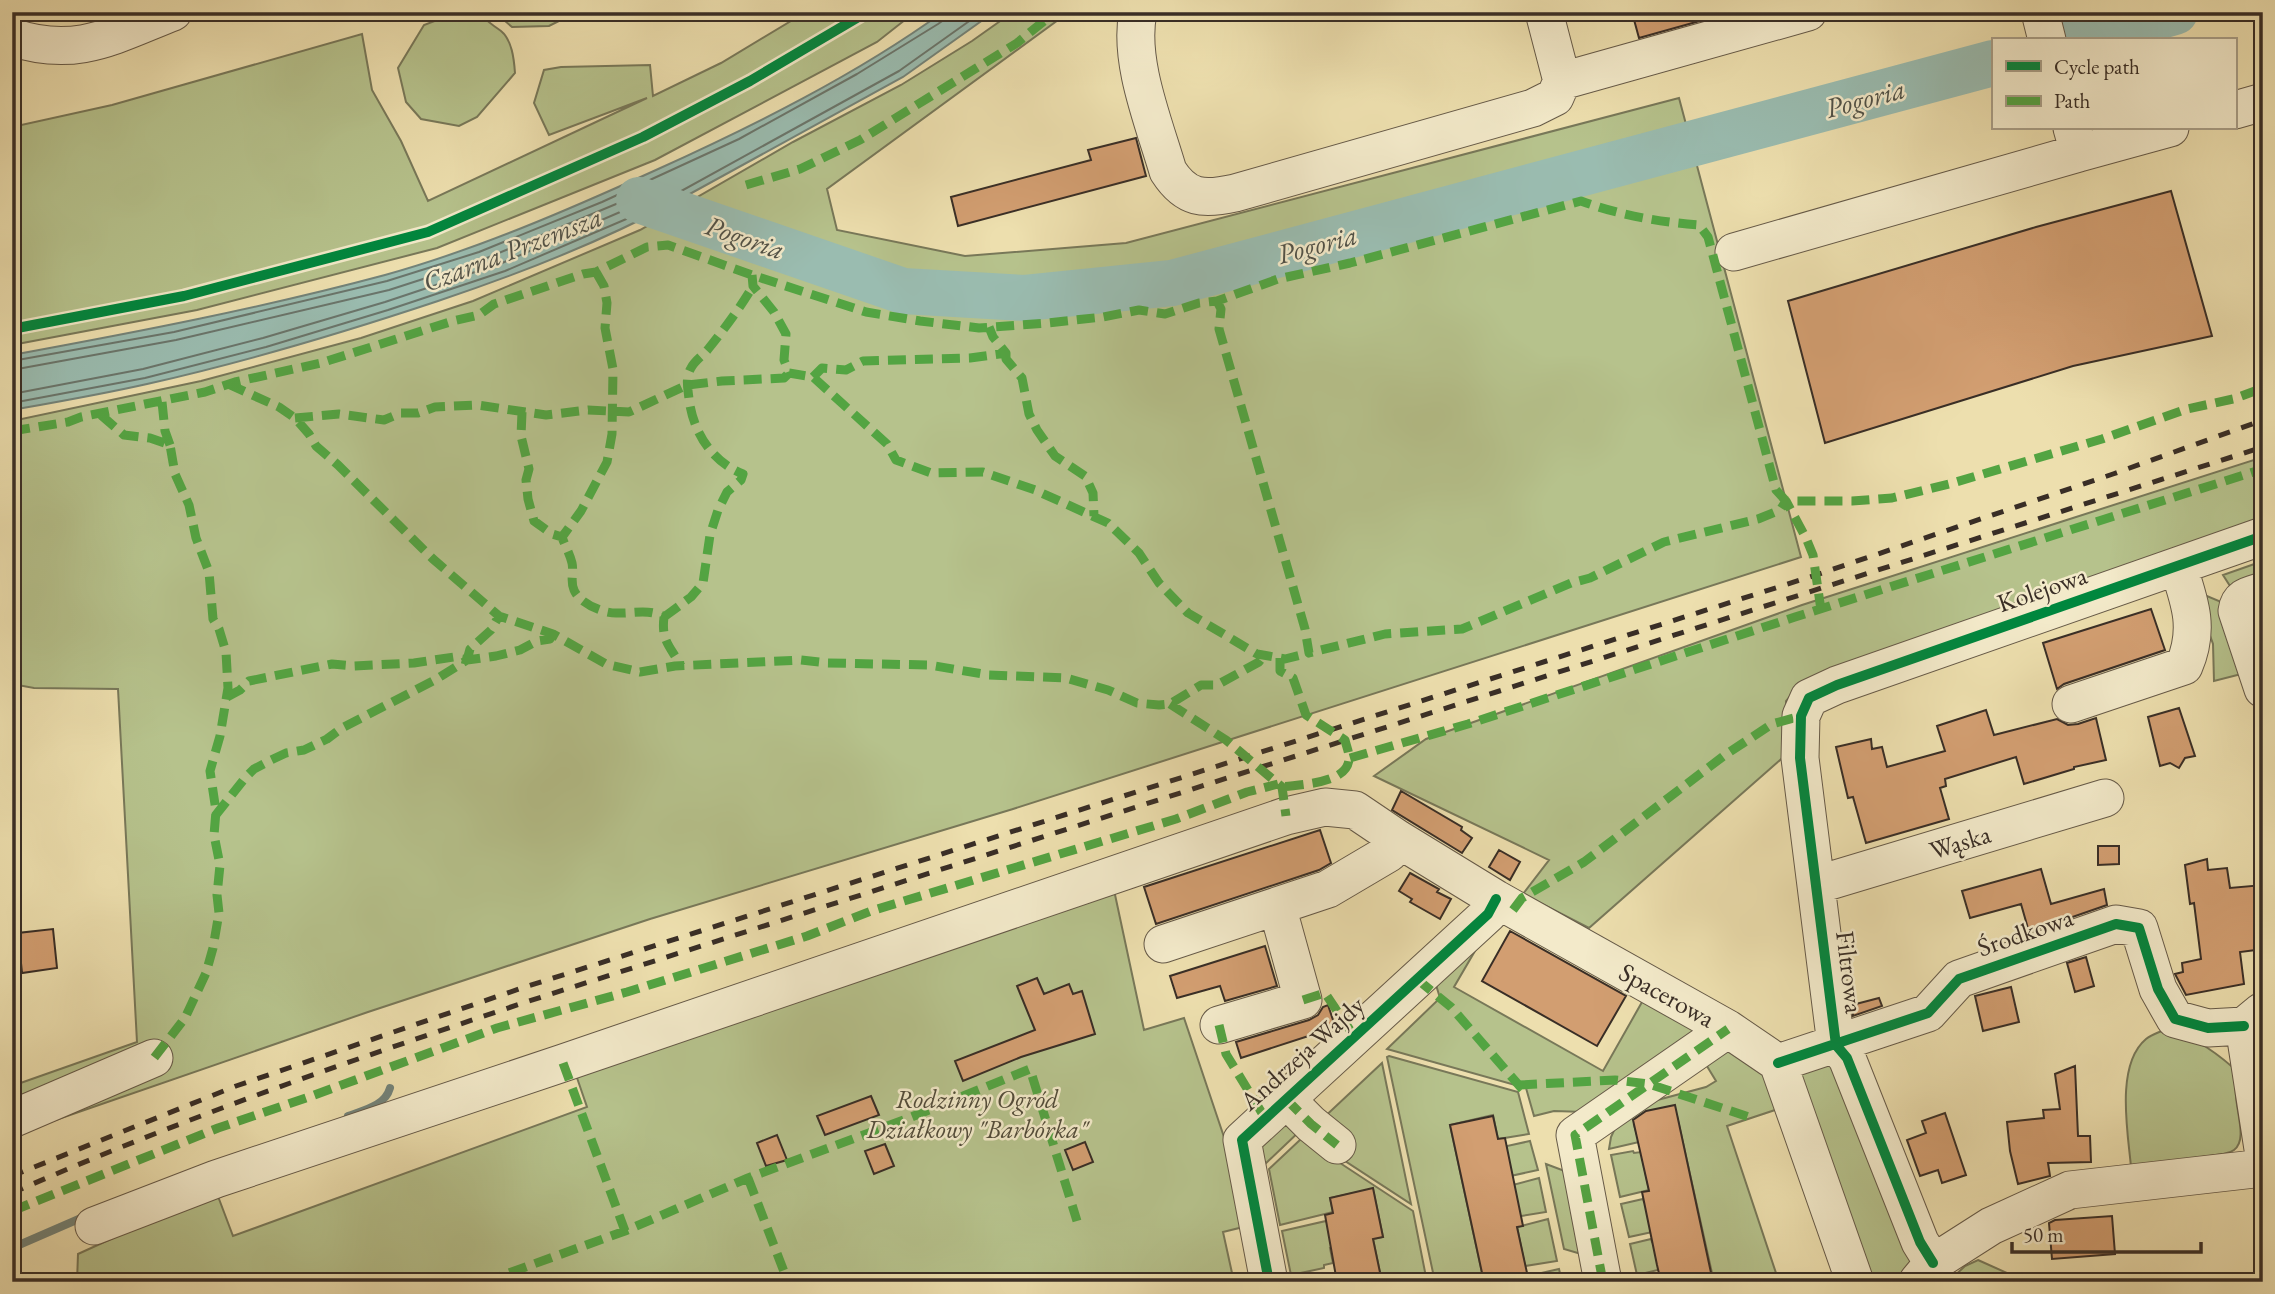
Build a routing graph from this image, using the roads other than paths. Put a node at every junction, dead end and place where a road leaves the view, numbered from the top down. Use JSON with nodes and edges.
{"nodes":[{"id":1,"x":173,"y":12,"type":"edge"},
{"id":2,"x":1138,"y":12,"type":"edge"},
{"id":3,"x":1544,"y":12,"type":"edge"},
{"id":4,"x":1808,"y":12,"type":"edge"},
{"id":5,"x":2040,"y":12,"type":"edge"},
{"id":6,"x":1725,"y":23,"type":"edge"},
{"id":7,"x":12,"y":37,"type":"edge"},
{"id":8,"x":2047,"y":38,"type":"edge"},
{"id":9,"x":1562,"y":81,"type":"junction"},
{"id":10,"x":2263,"y":102,"type":"edge"},
{"id":11,"x":2236,"y":110,"type":"edge"},
{"id":12,"x":2154,"y":130,"type":"edge"},
{"id":13,"x":2076,"y":140,"type":"edge"},
{"id":14,"x":1734,"y":252,"type":"dead end"},
{"id":15,"x":2263,"y":537,"type":"edge"},
{"id":16,"x":2181,"y":575,"type":"junction"},
{"id":17,"x":2250,"y":597,"type":"edge"},
{"id":18,"x":1837,"y":685,"type":"joint"},
{"id":19,"x":2263,"y":689,"type":"edge"},
{"id":20,"x":2071,"y":704,"type":"dead end"},
{"id":21,"x":2105,"y":798,"type":"dead end"},
{"id":22,"x":1398,"y":839,"type":"junction"},
{"id":23,"x":1816,"y":885,"type":"junction"},
{"id":24,"x":1496,"y":899,"type":"junction"},
{"id":25,"x":1277,"y":906,"type":"junction"},
{"id":26,"x":1163,"y":944,"type":"dead end"},
{"id":27,"x":2253,"y":1018,"type":"edge"},
{"id":28,"x":1219,"y":1025,"type":"dead end"},
{"id":29,"x":1728,"y":1029,"type":"junction"},
{"id":30,"x":1836,"y":1045,"type":"junction"},
{"id":31,"x":154,"y":1058,"type":"dead end"},
{"id":32,"x":1778,"y":1063,"type":"junction"},
{"id":33,"x":1286,"y":1099,"type":"junction"},
{"id":34,"x":12,"y":1119,"type":"edge"},
{"id":35,"x":1337,"y":1145,"type":"dead end"},
{"id":36,"x":2263,"y":1149,"type":"edge"},
{"id":37,"x":2263,"y":1168,"type":"edge"},
{"id":38,"x":93,"y":1226,"type":"dead end"},
{"id":39,"x":1925,"y":1273,"type":"edge"},
{"id":40,"x":1269,"y":1282,"type":"edge"},
{"id":41,"x":1603,"y":1282,"type":"edge"},
{"id":42,"x":1855,"y":1282,"type":"edge"}],
"edges":[{"from":1,"to":7,"type":"street"},
{"from":2,"to":9,"type":"street"},
{"from":3,"to":9,"type":"street"},
{"from":4,"to":6,"type":"street"},
{"from":5,"to":8,"type":"street"},
{"from":6,"to":9,"type":"street"},
{"from":10,"to":11,"type":"street"},
{"from":12,"to":13,"type":"street"},
{"from":13,"to":14,"type":"street"},
{"from":15,"to":16,"type":"street","name":"Kolejowa"},
{"from":16,"to":17,"type":"street"},
{"from":16,"to":18,"type":"street","name":"Kolejowa"},
{"from":16,"to":20,"type":"street"},
{"from":17,"to":19,"type":"street"},
{"from":18,"to":23,"type":"street","name":"Filtrowa"},
{"from":21,"to":23,"type":"street","name":"Wąska"},
{"from":22,"to":24,"type":"street","name":"Spacerowa"},
{"from":22,"to":25,"type":"street"},
{"from":22,"to":38,"type":"street","name":"Spacerowa"},
{"from":23,"to":30,"type":"street","name":"Filtrowa"},
{"from":24,"to":29,"type":"street","name":"Spacerowa"},
{"from":24,"to":33,"type":"street","name":"Andrzeja Wajdy"},
{"from":25,"to":26,"type":"street"},
{"from":25,"to":28,"type":"street"},
{"from":27,"to":30,"type":"street","name":"Środkowa"},
{"from":27,"to":36,"type":"street"},
{"from":29,"to":32,"type":"street","name":"Spacerowa"},
{"from":29,"to":41,"type":"street"},
{"from":30,"to":32,"type":"street","name":"Środkowa"},
{"from":30,"to":39,"type":"street","name":"Filtrowa"},
{"from":31,"to":34,"type":"street"},
{"from":32,"to":42,"type":"street"},
{"from":33,"to":35,"type":"street"},
{"from":33,"to":40,"type":"street","name":"Andrzeja Wajdy"},
{"from":37,"to":39,"type":"street"}]}
